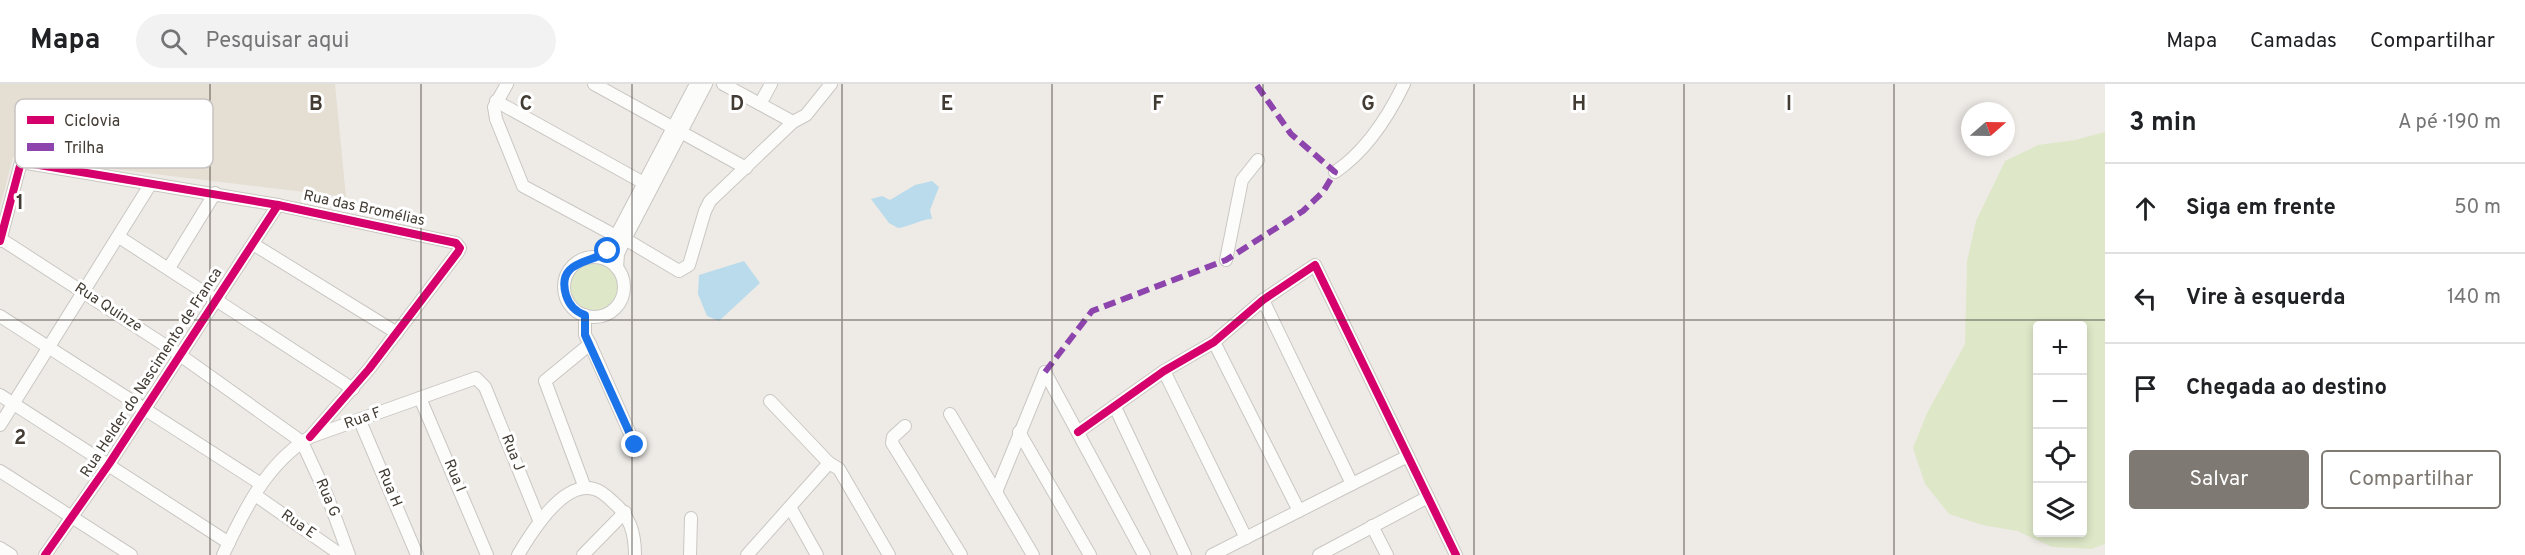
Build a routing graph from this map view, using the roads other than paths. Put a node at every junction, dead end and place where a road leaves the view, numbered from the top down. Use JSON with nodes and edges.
{"nodes":[{"id":1,"x":507,"y":84,"type":"edge"},
{"id":2,"x":594,"y":84,"type":"edge"},
{"id":3,"x":696,"y":84,"type":"edge"},
{"id":4,"x":706,"y":84,"type":"edge"},
{"id":5,"x":723,"y":84,"type":"edge"},
{"id":6,"x":771,"y":84,"type":"edge"},
{"id":7,"x":831,"y":84,"type":"edge"},
{"id":8,"x":1404,"y":84,"type":"edge"},
{"id":9,"x":496,"y":101,"type":"junction"},
{"id":10,"x":760,"y":104,"type":"junction"},
{"id":11,"x":793,"y":122,"type":"junction"},
{"id":12,"x":677,"y":130,"type":"junction"},
{"id":13,"x":1258,"y":160,"type":"dead end"},
{"id":14,"x":19,"y":168,"type":"edge"},
{"id":15,"x":55,"y":168,"type":"edge"},
{"id":16,"x":746,"y":168,"type":"junction"},
{"id":17,"x":1335,"y":172,"type":"dead end"},
{"id":18,"x":150,"y":185,"type":"junction"},
{"id":19,"x":648,"y":185,"type":"junction"},
{"id":20,"x":215,"y":193,"type":"junction"},
{"id":21,"x":278,"y":205,"type":"junction"},
{"id":22,"x":119,"y":237,"type":"junction"},
{"id":23,"x":620,"y":238,"type":"junction"},
{"id":24,"x":0,"y":240,"type":"edge"},
{"id":25,"x":253,"y":244,"type":"junction"},
{"id":26,"x":599,"y":258,"type":"junction"},
{"id":27,"x":1226,"y":260,"type":"dead end"},
{"id":28,"x":169,"y":268,"type":"junction"},
{"id":29,"x":617,"y":268,"type":"junction"},
{"id":30,"x":83,"y":292,"type":"junction"},
{"id":31,"x":1263,"y":300,"type":"junction"},
{"id":32,"x":216,"y":301,"type":"junction"},
{"id":33,"x":585,"y":315,"type":"junction"},
{"id":34,"x":0,"y":316,"type":"edge"},
{"id":35,"x":397,"y":333,"type":"junction"},
{"id":36,"x":1214,"y":342,"type":"junction"},
{"id":37,"x":590,"y":344,"type":"junction"},
{"id":38,"x":49,"y":349,"type":"junction"},
{"id":39,"x":180,"y":355,"type":"junction"},
{"id":40,"x":1164,"y":371,"type":"junction"},
{"id":41,"x":485,"y":387,"type":"joint"},
{"id":42,"x":353,"y":389,"type":"junction"},
{"id":43,"x":0,"y":394,"type":"edge"},
{"id":44,"x":420,"y":398,"type":"junction"},
{"id":45,"x":770,"y":401,"type":"dead end"},
{"id":46,"x":14,"y":403,"type":"junction"},
{"id":47,"x":1115,"y":407,"type":"junction"},
{"id":48,"x":144,"y":409,"type":"junction"},
{"id":49,"x":950,"y":414,"type":"dead end"},
{"id":50,"x":360,"y":421,"type":"junction"},
{"id":51,"x":0,"y":425,"type":"edge"},
{"id":52,"x":904,"y":426,"type":"dead end"},
{"id":53,"x":1019,"y":432,"type":"junction"},
{"id":54,"x":1078,"y":432,"type":"junction"},
{"id":55,"x":306,"y":440,"type":"junction"},
{"id":56,"x":635,"y":445,"type":"dead end"},
{"id":57,"x":1408,"y":456,"type":"junction"},
{"id":58,"x":109,"y":464,"type":"junction"},
{"id":59,"x":834,"y":466,"type":"junction"},
{"id":60,"x":0,"y":471,"type":"edge"},
{"id":61,"x":1352,"y":484,"type":"junction"},
{"id":62,"x":585,"y":488,"type":"junction"},
{"id":63,"x":258,"y":490,"type":"junction"},
{"id":64,"x":996,"y":492,"type":"junction"},
{"id":65,"x":1428,"y":497,"type":"junction"},
{"id":66,"x":790,"y":507,"type":"junction"},
{"id":67,"x":1299,"y":511,"type":"junction"},
{"id":68,"x":626,"y":512,"type":"junction"},
{"id":69,"x":73,"y":517,"type":"junction"},
{"id":70,"x":691,"y":518,"type":"dead end"},
{"id":71,"x":539,"y":520,"type":"junction"},
{"id":72,"x":1372,"y":526,"type":"junction"},
{"id":73,"x":1246,"y":538,"type":"junction"},
{"id":74,"x":0,"y":548,"type":"edge"},
{"id":75,"x":226,"y":551,"type":"edge"},
{"id":76,"x":10,"y":555,"type":"edge"},
{"id":77,"x":45,"y":555,"type":"edge"},
{"id":78,"x":130,"y":555,"type":"edge"},
{"id":79,"x":341,"y":555,"type":"edge"},
{"id":80,"x":349,"y":555,"type":"edge"},
{"id":81,"x":417,"y":555,"type":"edge"},
{"id":82,"x":487,"y":555,"type":"edge"},
{"id":83,"x":518,"y":555,"type":"edge"},
{"id":84,"x":583,"y":555,"type":"edge"},
{"id":85,"x":635,"y":555,"type":"edge"},
{"id":86,"x":690,"y":555,"type":"edge"},
{"id":87,"x":747,"y":555,"type":"edge"},
{"id":88,"x":817,"y":555,"type":"edge"},
{"id":89,"x":889,"y":555,"type":"edge"},
{"id":90,"x":961,"y":555,"type":"edge"},
{"id":91,"x":1033,"y":555,"type":"edge"},
{"id":92,"x":1090,"y":555,"type":"edge"},
{"id":93,"x":1144,"y":555,"type":"edge"},
{"id":94,"x":1185,"y":555,"type":"edge"},
{"id":95,"x":1212,"y":555,"type":"edge"},
{"id":96,"x":1319,"y":555,"type":"edge"},
{"id":97,"x":1387,"y":555,"type":"edge"},
{"id":98,"x":1456,"y":555,"type":"edge"}],
"edges":[{"from":1,"to":9,"type":"street"},
{"from":2,"to":12,"type":"street"},
{"from":3,"to":12,"type":"street"},
{"from":4,"to":12,"type":"street"},
{"from":5,"to":10,"type":"street"},
{"from":6,"to":10,"type":"street"},
{"from":7,"to":11,"type":"street"},
{"from":8,"to":17,"type":"street"},
{"from":9,"to":19,"type":"street"},
{"from":9,"to":23,"type":"street"},
{"from":10,"to":11,"type":"street"},
{"from":11,"to":16,"type":"street"},
{"from":12,"to":16,"type":"street"},
{"from":12,"to":19,"type":"street"},
{"from":13,"to":27,"type":"street"},
{"from":14,"to":24,"type":"street","name":"Rua das Bromélias"},
{"from":15,"to":18,"type":"street","name":"Rua das Bromélias"},
{"from":16,"to":23,"type":"street"},
{"from":18,"to":20,"type":"street","name":"Rua das Bromélias"},
{"from":18,"to":22,"type":"street"},
{"from":19,"to":23,"type":"street"},
{"from":20,"to":21,"type":"street","name":"Rua das Bromélias"},
{"from":20,"to":28,"type":"street"},
{"from":21,"to":25,"type":"street","name":"Rua Helder do Nascimento de Franca"},
{"from":21,"to":35,"type":"street","name":"Rua das Bromélias"},
{"from":22,"to":28,"type":"street"},
{"from":22,"to":30,"type":"street"},
{"from":23,"to":26,"type":"street"},
{"from":23,"to":29,"type":"street"},
{"from":24,"to":30,"type":"street","name":"Rua Quinze"},
{"from":25,"to":32,"type":"street","name":"Rua Helder do Nascimento de Franca"},
{"from":25,"to":35,"type":"street"},
{"from":26,"to":29,"type":"street"},
{"from":26,"to":33,"type":"street"},
{"from":28,"to":32,"type":"street"},
{"from":29,"to":33,"type":"street"},
{"from":30,"to":38,"type":"street"},
{"from":30,"to":39,"type":"street","name":"Rua Quinze"},
{"from":31,"to":36,"type":"street"},
{"from":31,"to":57,"type":"street"},
{"from":31,"to":61,"type":"street"},
{"from":32,"to":39,"type":"street","name":"Rua Helder do Nascimento de Franca"},
{"from":32,"to":42,"type":"street"},
{"from":33,"to":37,"type":"street"},
{"from":34,"to":38,"type":"street","name":"Rua E"},
{"from":35,"to":42,"type":"street","name":"Rua das Bromélias"},
{"from":36,"to":40,"type":"street"},
{"from":36,"to":67,"type":"street"},
{"from":37,"to":56,"type":"street"},
{"from":37,"to":62,"type":"street"},
{"from":38,"to":46,"type":"street"},
{"from":38,"to":48,"type":"street","name":"Rua E"},
{"from":39,"to":48,"type":"street","name":"Rua Helder do Nascimento de Franca"},
{"from":39,"to":55,"type":"street","name":"Rua Quinze"},
{"from":40,"to":47,"type":"street"},
{"from":40,"to":73,"type":"street"},
{"from":41,"to":44,"type":"street","name":"Rua F"},
{"from":41,"to":71,"type":"street","name":"Rua J"},
{"from":42,"to":55,"type":"street","name":"Rua das Bromélias"},
{"from":43,"to":46,"type":"street"},
{"from":44,"to":50,"type":"street","name":"Rua F"},
{"from":44,"to":82,"type":"street","name":"Rua I"},
{"from":45,"to":59,"type":"street"},
{"from":46,"to":51,"type":"street"},
{"from":46,"to":58,"type":"street"},
{"from":47,"to":54,"type":"street"},
{"from":47,"to":94,"type":"street"},
{"from":48,"to":58,"type":"street","name":"Rua Helder do Nascimento de Franca"},
{"from":48,"to":63,"type":"street","name":"Rua E"},
{"from":49,"to":64,"type":"street"},
{"from":50,"to":55,"type":"street","name":"Rua F"},
{"from":50,"to":81,"type":"street","name":"Rua H"},
{"from":52,"to":90,"type":"street"},
{"from":53,"to":54,"type":"street"},
{"from":53,"to":64,"type":"street"},
{"from":53,"to":92,"type":"street"},
{"from":54,"to":93,"type":"street"},
{"from":55,"to":63,"type":"street","name":"Rua F"},
{"from":55,"to":80,"type":"street","name":"Rua G"},
{"from":57,"to":61,"type":"street"},
{"from":57,"to":65,"type":"street"},
{"from":58,"to":69,"type":"street","name":"Rua Helder do Nascimento de Franca"},
{"from":58,"to":75,"type":"street"},
{"from":59,"to":66,"type":"street"},
{"from":59,"to":89,"type":"street"},
{"from":60,"to":69,"type":"street"},
{"from":61,"to":67,"type":"street"},
{"from":62,"to":68,"type":"street"},
{"from":62,"to":71,"type":"street"},
{"from":63,"to":75,"type":"street","name":"Rua F"},
{"from":63,"to":79,"type":"street","name":"Rua E"},
{"from":64,"to":91,"type":"street"},
{"from":65,"to":72,"type":"street"},
{"from":65,"to":98,"type":"street"},
{"from":66,"to":87,"type":"street"},
{"from":66,"to":88,"type":"street"},
{"from":67,"to":73,"type":"street"},
{"from":68,"to":84,"type":"street"},
{"from":68,"to":85,"type":"street"},
{"from":69,"to":77,"type":"street","name":"Rua Helder do Nascimento de Franca"},
{"from":69,"to":78,"type":"street"},
{"from":70,"to":86,"type":"street"},
{"from":71,"to":83,"type":"street"},
{"from":72,"to":96,"type":"street"},
{"from":72,"to":97,"type":"street"},
{"from":73,"to":95,"type":"street"},
{"from":74,"to":76,"type":"street"}]}
